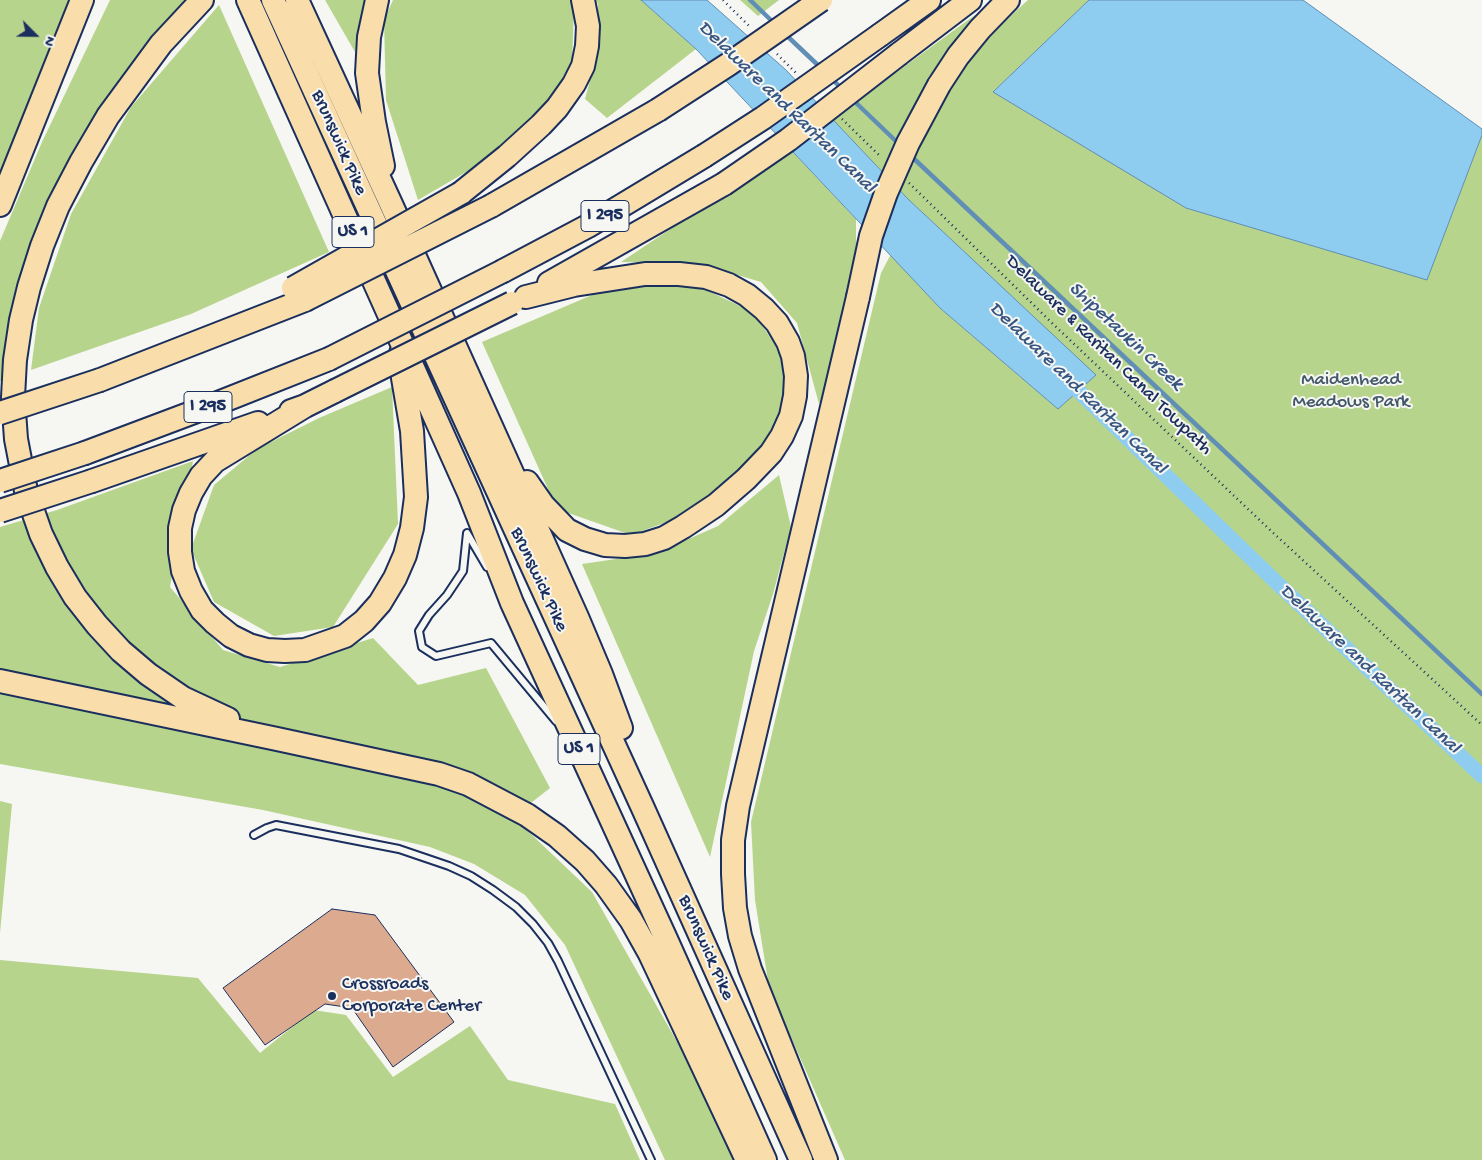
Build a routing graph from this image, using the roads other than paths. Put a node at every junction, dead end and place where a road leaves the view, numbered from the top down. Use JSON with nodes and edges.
{"nodes":[{"id":1,"x":82,"y":0,"type":"edge"},
{"id":2,"x":202,"y":0,"type":"edge"},
{"id":3,"x":248,"y":0,"type":"edge"},
{"id":4,"x":273,"y":0,"type":"edge"},
{"id":5,"x":297,"y":0,"type":"edge"},
{"id":6,"x":377,"y":0,"type":"edge"},
{"id":7,"x":583,"y":0,"type":"edge"},
{"id":8,"x":821,"y":0,"type":"edge"},
{"id":9,"x":929,"y":0,"type":"edge"},
{"id":10,"x":970,"y":0,"type":"edge"},
{"id":11,"x":1008,"y":0,"type":"edge"},
{"id":12,"x":391,"y":204,"type":"junction"},
{"id":13,"x":0,"y":205,"type":"edge"},
{"id":14,"x":299,"y":294,"type":"junction"},
{"id":15,"x":519,"y":300,"type":"junction"},
{"id":16,"x":400,"y":334,"type":"junction"},
{"id":17,"x":305,"y":406,"type":"junction"},
{"id":18,"x":0,"y":413,"type":"edge"},
{"id":19,"x":495,"y":435,"type":"junction"},
{"id":20,"x":0,"y":481,"type":"edge"},
{"id":21,"x":0,"y":511,"type":"edge"},
{"id":22,"x":492,"y":575,"type":"dead end"},
{"id":23,"x":497,"y":584,"type":"dead end"},
{"id":24,"x":527,"y":634,"type":"junction"},
{"id":25,"x":0,"y":682,"type":"edge"},
{"id":26,"x":277,"y":739,"type":"junction"},
{"id":27,"x":579,"y":749,"type":"junction"},
{"id":28,"x":642,"y":806,"type":"junction"},
{"id":29,"x":254,"y":835,"type":"dead end"},
{"id":30,"x":651,"y":1160,"type":"edge"},
{"id":31,"x":747,"y":1160,"type":"edge"},
{"id":32,"x":765,"y":1160,"type":"edge"},
{"id":33,"x":801,"y":1160,"type":"edge"},
{"id":34,"x":826,"y":1160,"type":"edge"}],
"edges":[{"from":1,"to":13,"type":"highway"},
{"from":2,"to":26,"type":"highway"},
{"from":3,"to":16,"type":"highway","name":"Brunswick Pike","number":"US 1"},
{"from":4,"to":28,"type":"highway","name":"Brunswick Pike","number":"US 1"},
{"from":5,"to":12,"type":"highway"},
{"from":6,"to":12,"type":"highway"},
{"from":7,"to":14,"type":"highway","bridge":true},
{"from":8,"to":14,"type":"highway","bridge":true},
{"from":9,"to":20,"type":"highway","number":"I 295","bridge":true},
{"from":10,"to":15,"type":"highway","bridge":true},
{"from":11,"to":34,"type":"highway","bridge":true},
{"from":12,"to":19,"type":"highway"},
{"from":14,"to":18,"type":"highway","bridge":true},
{"from":15,"to":17,"type":"highway","bridge":true},
{"from":15,"to":19,"type":"highway"},
{"from":16,"to":17,"type":"highway"},
{"from":16,"to":24,"type":"highway","name":"Brunswick Pike","number":"US 1"},
{"from":17,"to":21,"type":"highway","bridge":true},
{"from":19,"to":28,"type":"highway"},
{"from":22,"to":27,"type":"lane"},
{"from":23,"to":24,"type":"lane"},
{"from":24,"to":27,"type":"highway","name":"Brunswick Pike","number":"US 1"},
{"from":25,"to":26,"type":"highway"},
{"from":26,"to":31,"type":"highway"},
{"from":27,"to":32,"type":"highway","name":"Brunswick Pike","number":"US 1"},
{"from":28,"to":33,"type":"highway","name":"Brunswick Pike","number":"US 1"},
{"from":29,"to":30,"type":"lane"}]}
